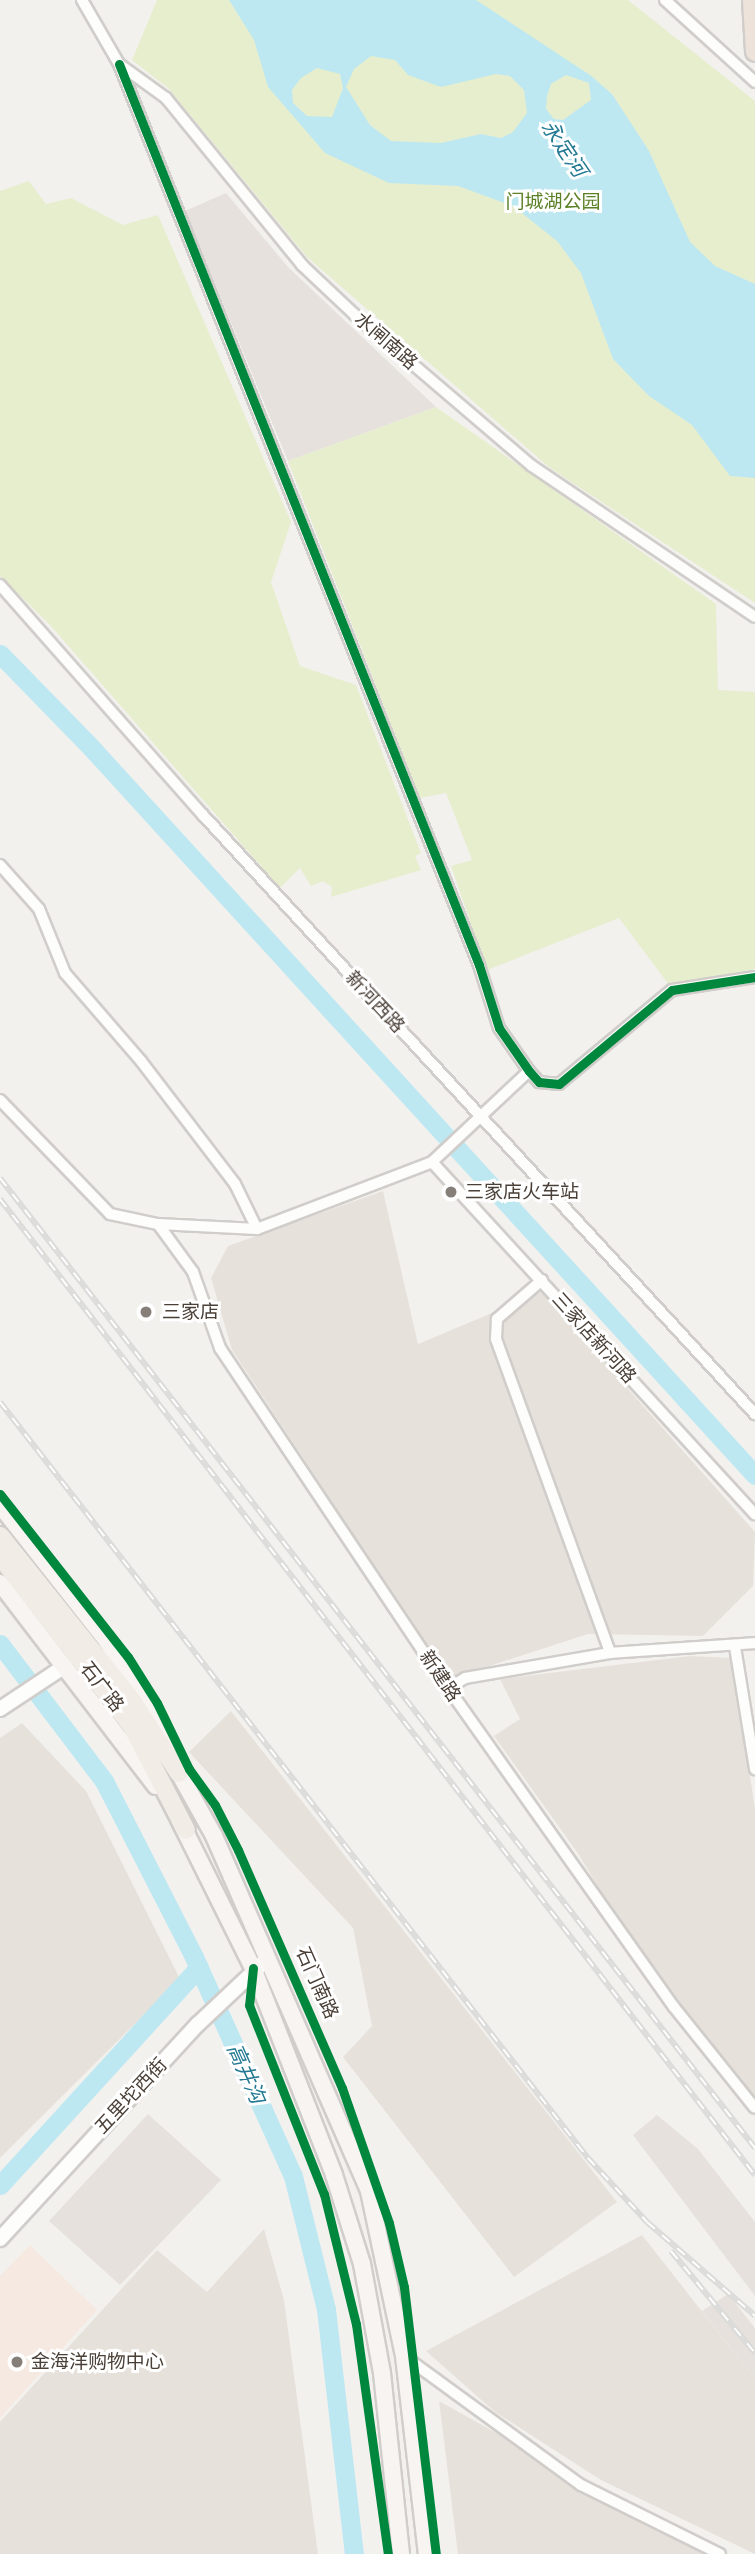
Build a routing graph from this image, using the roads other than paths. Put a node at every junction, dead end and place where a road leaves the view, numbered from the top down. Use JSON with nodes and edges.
{"nodes":[{"id":1,"x":82,"y":0,"type":"edge"},
{"id":2,"x":664,"y":0,"type":"edge"},
{"id":3,"x":752,"y":0,"type":"edge"},
{"id":4,"x":755,"y":51,"type":"edge"},
{"id":5,"x":119,"y":64,"type":"junction"},
{"id":6,"x":755,"y":82,"type":"edge"},
{"id":7,"x":0,"y":585,"type":"edge"},
{"id":8,"x":755,"y":617,"type":"edge"},
{"id":9,"x":0,"y":865,"type":"edge"},
{"id":10,"x":755,"y":977,"type":"edge"},
{"id":11,"x":529,"y":1071,"type":"junction"},
{"id":12,"x":0,"y":1100,"type":"edge"},
{"id":13,"x":481,"y":1116,"type":"junction"},
{"id":14,"x":432,"y":1162,"type":"junction"},
{"id":15,"x":158,"y":1224,"type":"junction"},
{"id":16,"x":257,"y":1229,"type":"junction"},
{"id":17,"x":542,"y":1280,"type":"junction"},
{"id":18,"x":755,"y":1414,"type":"edge"},
{"id":19,"x":0,"y":1506,"type":"edge"},
{"id":20,"x":755,"y":1515,"type":"edge"},
{"id":21,"x":0,"y":1536,"type":"edge"},
{"id":22,"x":0,"y":1556,"type":"edge"},
{"id":23,"x":0,"y":1583,"type":"edge"},
{"id":24,"x":755,"y":1643,"type":"edge"},
{"id":25,"x":734,"y":1647,"type":"junction"},
{"id":26,"x":610,"y":1653,"type":"junction"},
{"id":27,"x":65,"y":1666,"type":"junction"},
{"id":28,"x":448,"y":1688,"type":"junction"},
{"id":29,"x":1,"y":1709,"type":"edge"},
{"id":30,"x":755,"y":1769,"type":"edge"},
{"id":31,"x":178,"y":1773,"type":"junction"},
{"id":32,"x":186,"y":1830,"type":"junction"},
{"id":33,"x":268,"y":1961,"type":"junction"},
{"id":34,"x":253,"y":1968,"type":"junction"},
{"id":35,"x":755,"y":2108,"type":"edge"},
{"id":36,"x":0,"y":2239,"type":"edge"},
{"id":37,"x":404,"y":2356,"type":"junction"},
{"id":38,"x":401,"y":2554,"type":"edge"},
{"id":39,"x":428,"y":2554,"type":"edge"},
{"id":40,"x":720,"y":2554,"type":"edge"}],
"edges":[{"from":1,"to":5,"type":"street","name":"水闸南路"},
{"from":2,"to":6,"type":"street"},
{"from":3,"to":4,"type":"highway"},
{"from":5,"to":8,"type":"street","name":"水闸南路"},
{"from":5,"to":11,"type":"street"},
{"from":7,"to":13,"type":"street","name":"新河西路"},
{"from":9,"to":16,"type":"street"},
{"from":10,"to":11,"type":"street"},
{"from":11,"to":13,"type":"street"},
{"from":12,"to":15,"type":"street"},
{"from":13,"to":14,"type":"street"},
{"from":13,"to":18,"type":"street","name":"新河西路"},
{"from":14,"to":16,"type":"street"},
{"from":14,"to":17,"type":"street","name":"三家店新河路"},
{"from":15,"to":16,"type":"street"},
{"from":15,"to":28,"type":"street","name":"新建路"},
{"from":17,"to":20,"type":"street","name":"三家店新河路"},
{"from":17,"to":26,"type":"street"},
{"from":19,"to":31,"type":"main road","name":"石门南路"},
{"from":21,"to":31,"type":"main road","name":"石广路"},
{"from":22,"to":32,"type":"main road","name":"石广路"},
{"from":23,"to":27,"type":"main road"},
{"from":24,"to":25,"type":"street"},
{"from":25,"to":26,"type":"street"},
{"from":25,"to":30,"type":"street"},
{"from":26,"to":28,"type":"street"},
{"from":27,"to":29,"type":"street"},
{"from":27,"to":32,"type":"main road"},
{"from":28,"to":35,"type":"street","name":"新建路"},
{"from":31,"to":33,"type":"main road","name":"石门南路"},
{"from":32,"to":34,"type":"main road"},
{"from":33,"to":34,"type":"street","name":"五里坨西街"},
{"from":33,"to":37,"type":"main road","name":"石门南路"},
{"from":34,"to":36,"type":"street","name":"五里坨西街"},
{"from":34,"to":38,"type":"main road"},
{"from":37,"to":39,"type":"main road","name":"石门南路"},
{"from":37,"to":40,"type":"street"}]}
